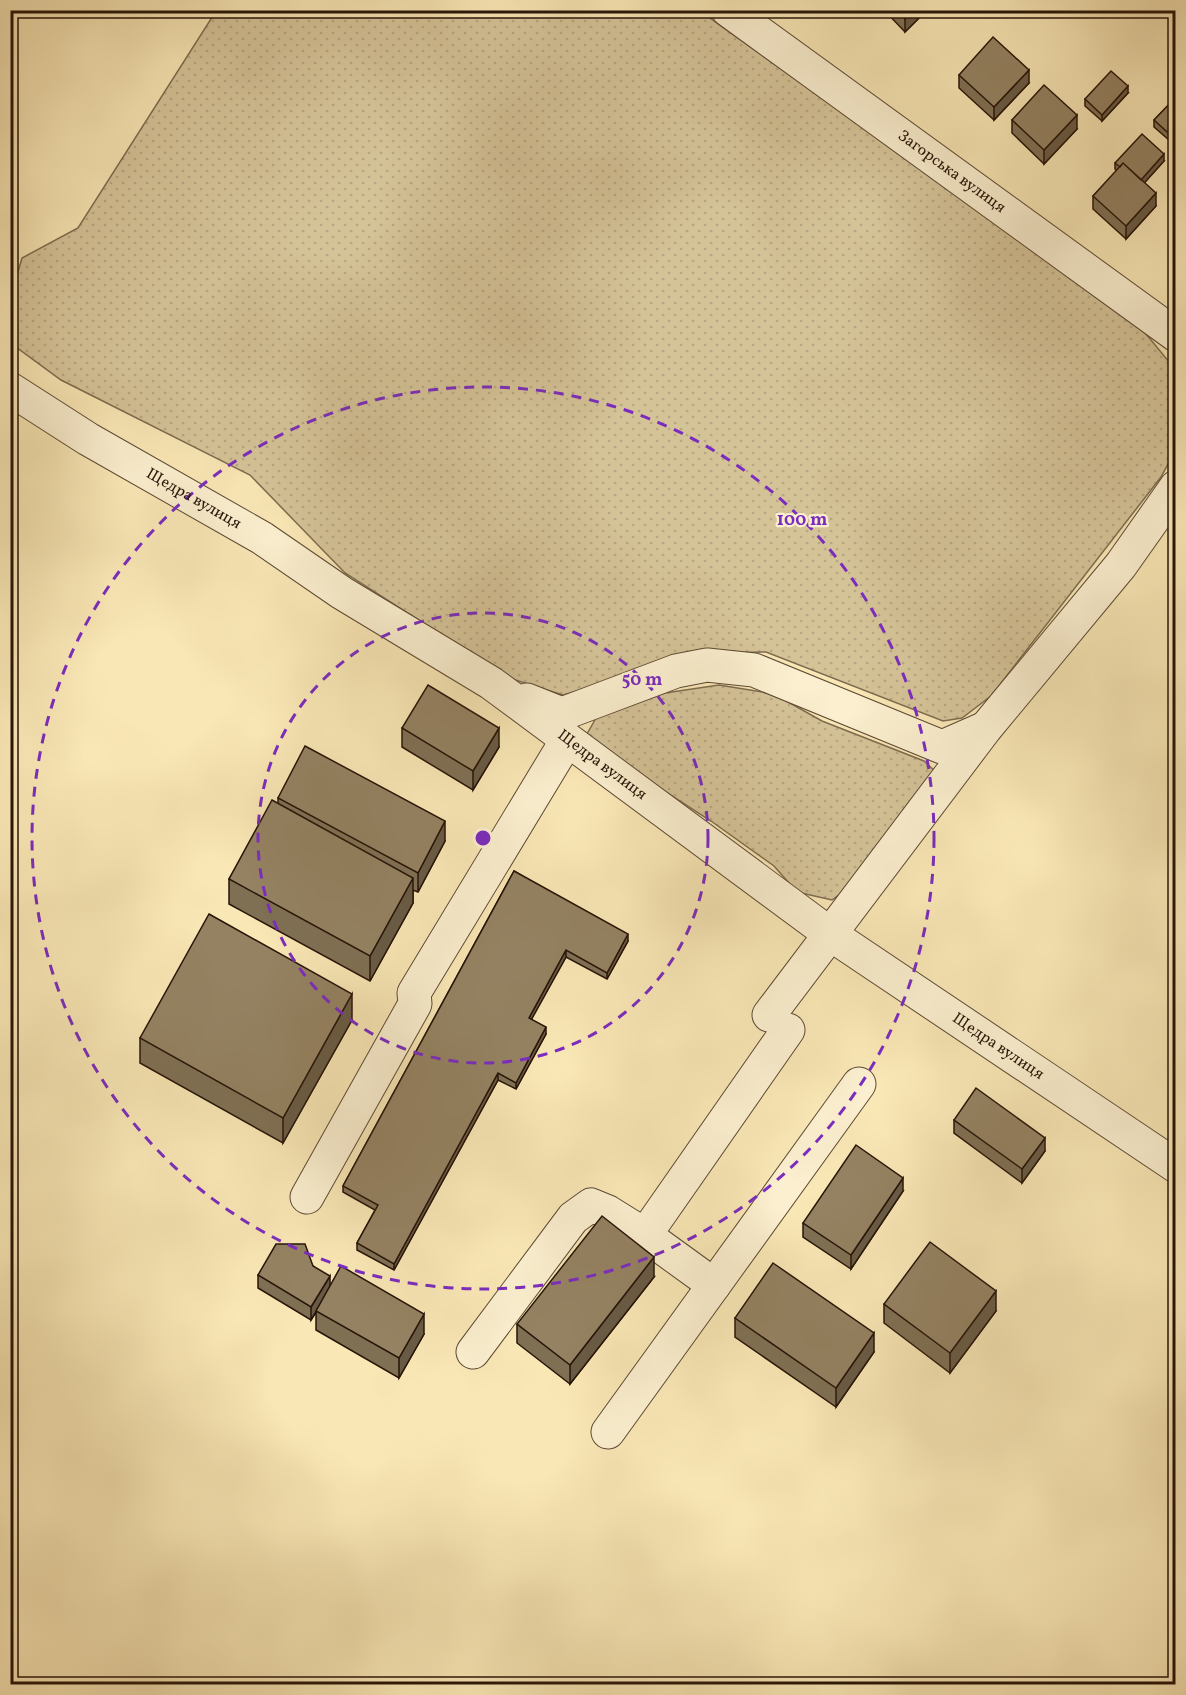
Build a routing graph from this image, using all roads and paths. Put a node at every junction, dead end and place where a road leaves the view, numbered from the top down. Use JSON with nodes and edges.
{"nodes":[{"id":1,"x":728,"y":10,"type":"edge"},
{"id":2,"x":1176,"y":334,"type":"edge"},
{"id":3,"x":10,"y":389,"type":"edge"},
{"id":4,"x":1176,"y":487,"type":"edge"},
{"id":5,"x":491,"y":683,"type":"junction"},
{"id":6,"x":985,"y":729,"type":"junction"},
{"id":7,"x":567,"y":740,"type":"junction"},
{"id":8,"x":830,"y":934,"type":"junction"},
{"id":9,"x":860,"y":1084,"type":"dead end"},
{"id":10,"x":1176,"y":1166,"type":"edge"},
{"id":11,"x":307,"y":1197,"type":"dead end"},
{"id":12,"x":645,"y":1235,"type":"junction"},
{"id":13,"x":714,"y":1285,"type":"junction"},
{"id":14,"x":473,"y":1352,"type":"dead end"},
{"id":15,"x":608,"y":1432,"type":"dead end"}],
"edges":[{"from":1,"to":2,"type":"street","name":"Загорська вулиця"},
{"from":3,"to":5,"type":"street","name":"Щедра вулиця"},
{"from":4,"to":6,"type":"street"},
{"from":5,"to":6,"type":"street"},
{"from":5,"to":7,"type":"street","name":"Щедра вулиця"},
{"from":6,"to":8,"type":"street"},
{"from":7,"to":8,"type":"street","name":"Щедра вулиця"},
{"from":7,"to":11,"type":"street"},
{"from":8,"to":10,"type":"street","name":"Щедра вулиця"},
{"from":8,"to":12,"type":"street"},
{"from":9,"to":13,"type":"street"},
{"from":12,"to":13,"type":"street"},
{"from":12,"to":14,"type":"street"},
{"from":13,"to":15,"type":"street"}]}
